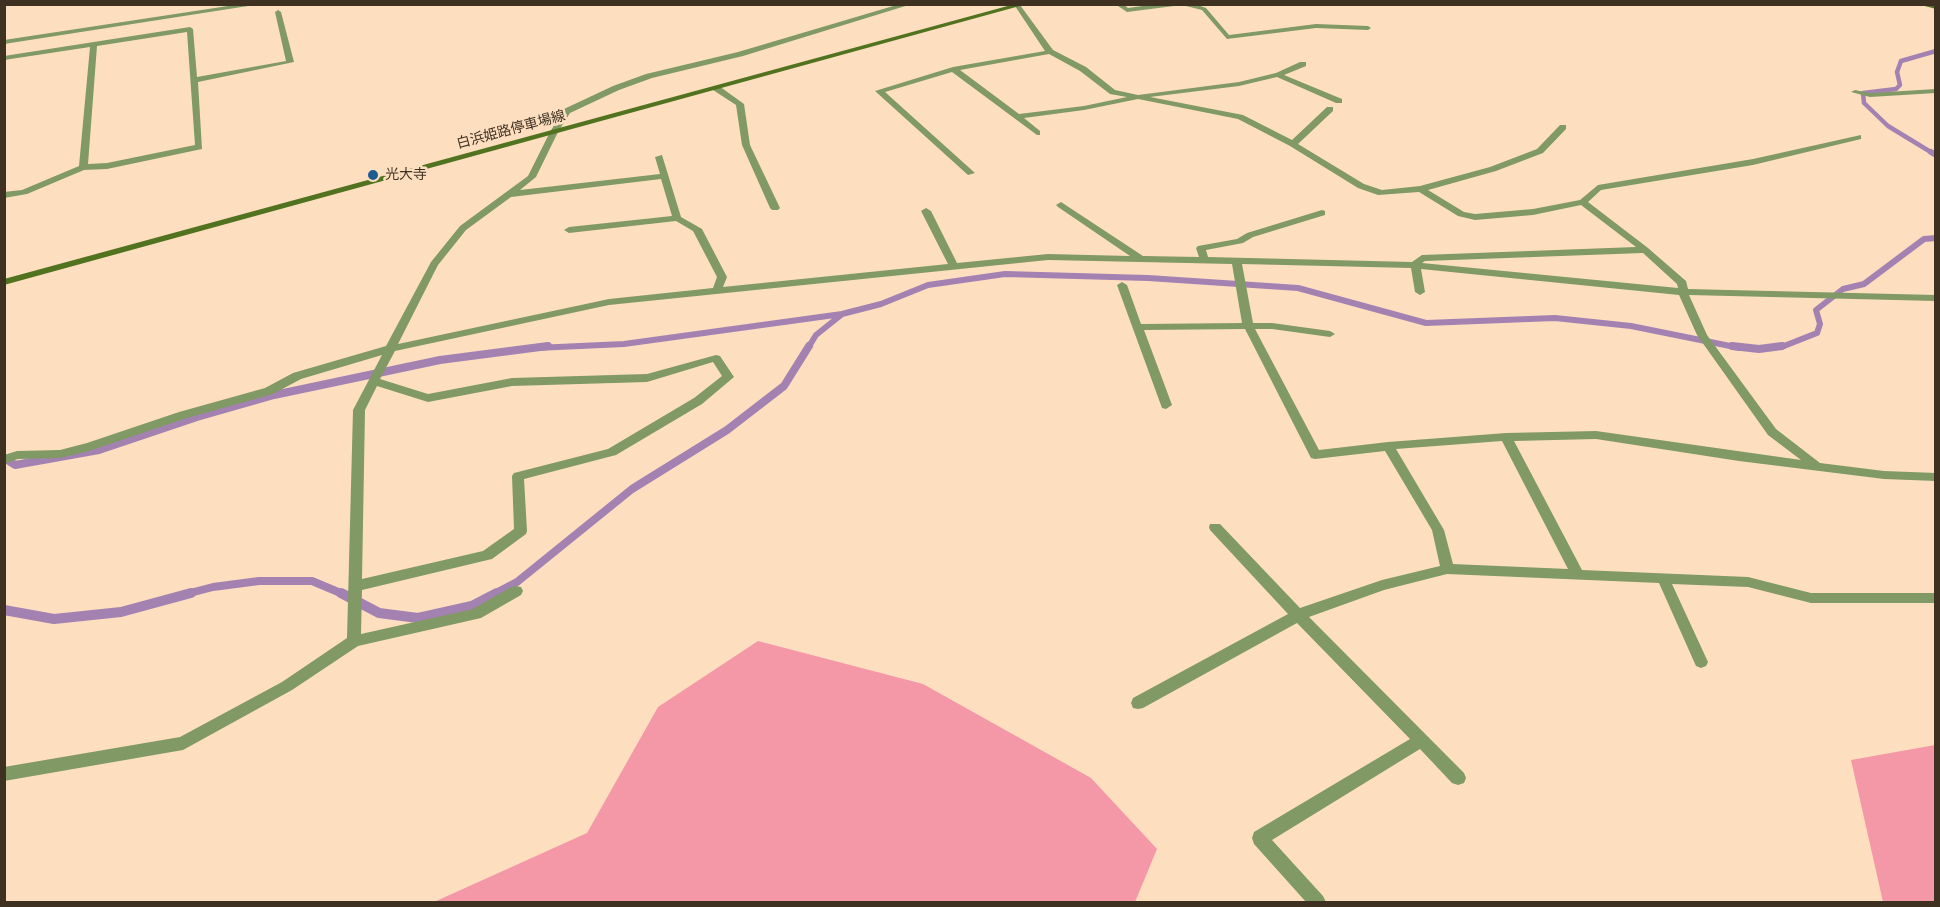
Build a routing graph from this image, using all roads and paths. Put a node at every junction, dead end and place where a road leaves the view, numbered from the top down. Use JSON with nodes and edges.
{"nodes":[{"id":1,"x":258,"y":4,"type":"edge"},
{"id":2,"x":909,"y":4,"type":"edge"},
{"id":3,"x":1118,"y":4,"type":"edge"},
{"id":4,"x":1179,"y":4,"type":"edge"},
{"id":5,"x":1185,"y":4,"type":"edge"},
{"id":6,"x":1923,"y":4,"type":"edge"},
{"id":7,"x":1021,"y":5,"type":"edge"},
{"id":8,"x":1935,"y":7,"type":"edge"},
{"id":9,"x":278,"y":12,"type":"dead end"},
{"id":10,"x":1368,"y":28,"type":"dead end"},
{"id":11,"x":4,"y":42,"type":"edge"},
{"id":12,"x":94,"y":44,"type":"junction"},
{"id":13,"x":1050,"y":52,"type":"junction"},
{"id":14,"x":4,"y":58,"type":"edge"},
{"id":15,"x":1303,"y":64,"type":"dead end"},
{"id":16,"x":953,"y":69,"type":"junction"},
{"id":17,"x":1278,"y":75,"type":"junction"},
{"id":18,"x":194,"y":80,"type":"junction"},
{"id":19,"x":716,"y":88,"type":"junction"},
{"id":20,"x":1935,"y":91,"type":"edge"},
{"id":21,"x":1855,"y":92,"type":"dead end"},
{"id":22,"x":1139,"y":97,"type":"junction"},
{"id":23,"x":1339,"y":100,"type":"dead end"},
{"id":24,"x":1330,"y":110,"type":"dead end"},
{"id":25,"x":1017,"y":117,"type":"junction"},
{"id":26,"x":1563,"y":127,"type":"dead end"},
{"id":27,"x":554,"y":132,"type":"junction"},
{"id":28,"x":1037,"y":133,"type":"dead end"},
{"id":29,"x":1858,"y":137,"type":"dead end"},
{"id":30,"x":1293,"y":144,"type":"junction"},
{"id":31,"x":659,"y":157,"type":"dead end"},
{"id":32,"x":83,"y":167,"type":"junction"},
{"id":33,"x":971,"y":174,"type":"dead end"},
{"id":34,"x":665,"y":176,"type":"junction"},
{"id":35,"x":1421,"y":189,"type":"junction"},
{"id":36,"x":507,"y":194,"type":"junction"},
{"id":37,"x":4,"y":195,"type":"edge"},
{"id":38,"x":1583,"y":202,"type":"junction"},
{"id":39,"x":1061,"y":205,"type":"dead end"},
{"id":40,"x":775,"y":208,"type":"dead end"},
{"id":41,"x":926,"y":212,"type":"dead end"},
{"id":42,"x":1322,"y":213,"type":"dead end"},
{"id":43,"x":677,"y":218,"type":"junction"},
{"id":44,"x":569,"y":230,"type":"dead end"},
{"id":45,"x":1645,"y":250,"type":"junction"},
{"id":46,"x":1140,"y":258,"type":"junction"},
{"id":47,"x":1204,"y":259,"type":"junction"},
{"id":48,"x":1236,"y":260,"type":"junction"},
{"id":49,"x":1415,"y":266,"type":"junction"},
{"id":50,"x":954,"y":267,"type":"junction"},
{"id":51,"x":4,"y":282,"type":"edge"},
{"id":52,"x":1122,"y":285,"type":"dead end"},
{"id":53,"x":717,"y":291,"type":"junction"},
{"id":54,"x":1420,"y":292,"type":"dead end"},
{"id":55,"x":1683,"y":292,"type":"junction"},
{"id":56,"x":1935,"y":298,"type":"edge"},
{"id":57,"x":1248,"y":325,"type":"junction"},
{"id":58,"x":1137,"y":327,"type":"junction"},
{"id":59,"x":1330,"y":334,"type":"dead end"},
{"id":60,"x":389,"y":349,"type":"junction"},
{"id":61,"x":374,"y":381,"type":"junction"},
{"id":62,"x":1166,"y":405,"type":"dead end"},
{"id":63,"x":1506,"y":438,"type":"junction"},
{"id":64,"x":1388,"y":446,"type":"junction"},
{"id":65,"x":10,"y":458,"type":"edge"},
{"id":66,"x":1815,"y":465,"type":"junction"},
{"id":67,"x":1935,"y":477,"type":"edge"},
{"id":68,"x":1215,"y":527,"type":"dead end"},
{"id":69,"x":1447,"y":569,"type":"junction"},
{"id":70,"x":1578,"y":575,"type":"junction"},
{"id":71,"x":1663,"y":578,"type":"junction"},
{"id":72,"x":355,"y":586,"type":"junction"},
{"id":73,"x":516,"y":591,"type":"dead end"},
{"id":74,"x":1935,"y":598,"type":"edge"},
{"id":75,"x":1298,"y":615,"type":"junction"},
{"id":76,"x":354,"y":641,"type":"junction"},
{"id":77,"x":1701,"y":662,"type":"dead end"},
{"id":78,"x":1138,"y":704,"type":"dead end"},
{"id":79,"x":1420,"y":741,"type":"junction"},
{"id":80,"x":4,"y":774,"type":"edge"},
{"id":81,"x":1458,"y":778,"type":"dead end"},
{"id":82,"x":1317,"y":903,"type":"edge"}],
"edges":[{"from":1,"to":11,"type":"street"},
{"from":2,"to":27,"type":"street"},
{"from":3,"to":4,"type":"street"},
{"from":5,"to":10,"type":"street"},
{"from":6,"to":8,"type":"main road"},
{"from":7,"to":13,"type":"street"},
{"from":7,"to":19,"type":"main road","name":"白浜姫路停車場線"},
{"from":9,"to":18,"type":"street"},
{"from":12,"to":14,"type":"street"},
{"from":12,"to":18,"type":"street"},
{"from":12,"to":32,"type":"street"},
{"from":13,"to":16,"type":"street"},
{"from":13,"to":22,"type":"street"},
{"from":15,"to":17,"type":"street"},
{"from":16,"to":25,"type":"street"},
{"from":16,"to":33,"type":"street"},
{"from":17,"to":22,"type":"street"},
{"from":17,"to":23,"type":"street"},
{"from":18,"to":32,"type":"street"},
{"from":19,"to":27,"type":"main road","name":"白浜姫路停車場線"},
{"from":19,"to":40,"type":"street"},
{"from":20,"to":21,"type":"street"},
{"from":22,"to":25,"type":"street"},
{"from":22,"to":30,"type":"street"},
{"from":24,"to":30,"type":"street"},
{"from":25,"to":28,"type":"street"},
{"from":26,"to":35,"type":"street"},
{"from":27,"to":36,"type":"street"},
{"from":27,"to":51,"type":"main road","name":"白浜姫路停車場線"},
{"from":29,"to":38,"type":"street"},
{"from":30,"to":35,"type":"street"},
{"from":31,"to":34,"type":"street"},
{"from":32,"to":37,"type":"street"},
{"from":34,"to":36,"type":"street"},
{"from":34,"to":43,"type":"street"},
{"from":35,"to":38,"type":"street"},
{"from":36,"to":60,"type":"street"},
{"from":38,"to":45,"type":"street"},
{"from":39,"to":46,"type":"street"},
{"from":41,"to":50,"type":"street"},
{"from":42,"to":47,"type":"street"},
{"from":43,"to":44,"type":"street"},
{"from":43,"to":53,"type":"street"},
{"from":45,"to":49,"type":"street"},
{"from":45,"to":55,"type":"street"},
{"from":46,"to":47,"type":"street"},
{"from":46,"to":50,"type":"street"},
{"from":47,"to":48,"type":"street"},
{"from":48,"to":49,"type":"street"},
{"from":48,"to":57,"type":"street"},
{"from":49,"to":54,"type":"street"},
{"from":49,"to":55,"type":"street"},
{"from":50,"to":53,"type":"street"},
{"from":52,"to":58,"type":"street"},
{"from":53,"to":60,"type":"street"},
{"from":55,"to":56,"type":"street"},
{"from":55,"to":66,"type":"street"},
{"from":57,"to":58,"type":"street"},
{"from":57,"to":59,"type":"street"},
{"from":57,"to":64,"type":"street"},
{"from":58,"to":62,"type":"street"},
{"from":60,"to":61,"type":"street"},
{"from":60,"to":65,"type":"street"},
{"from":61,"to":72,"type":"street"},
{"from":61,"to":72,"type":"street"},
{"from":63,"to":64,"type":"street"},
{"from":63,"to":66,"type":"street"},
{"from":63,"to":70,"type":"street"},
{"from":64,"to":69,"type":"street"},
{"from":66,"to":67,"type":"street"},
{"from":68,"to":75,"type":"street"},
{"from":69,"to":70,"type":"street"},
{"from":69,"to":75,"type":"street"},
{"from":70,"to":71,"type":"street"},
{"from":71,"to":74,"type":"street"},
{"from":71,"to":77,"type":"street"},
{"from":72,"to":76,"type":"street"},
{"from":73,"to":76,"type":"street"},
{"from":75,"to":78,"type":"street"},
{"from":75,"to":79,"type":"street"},
{"from":76,"to":80,"type":"street"},
{"from":79,"to":81,"type":"street"},
{"from":79,"to":82,"type":"street"}]}
